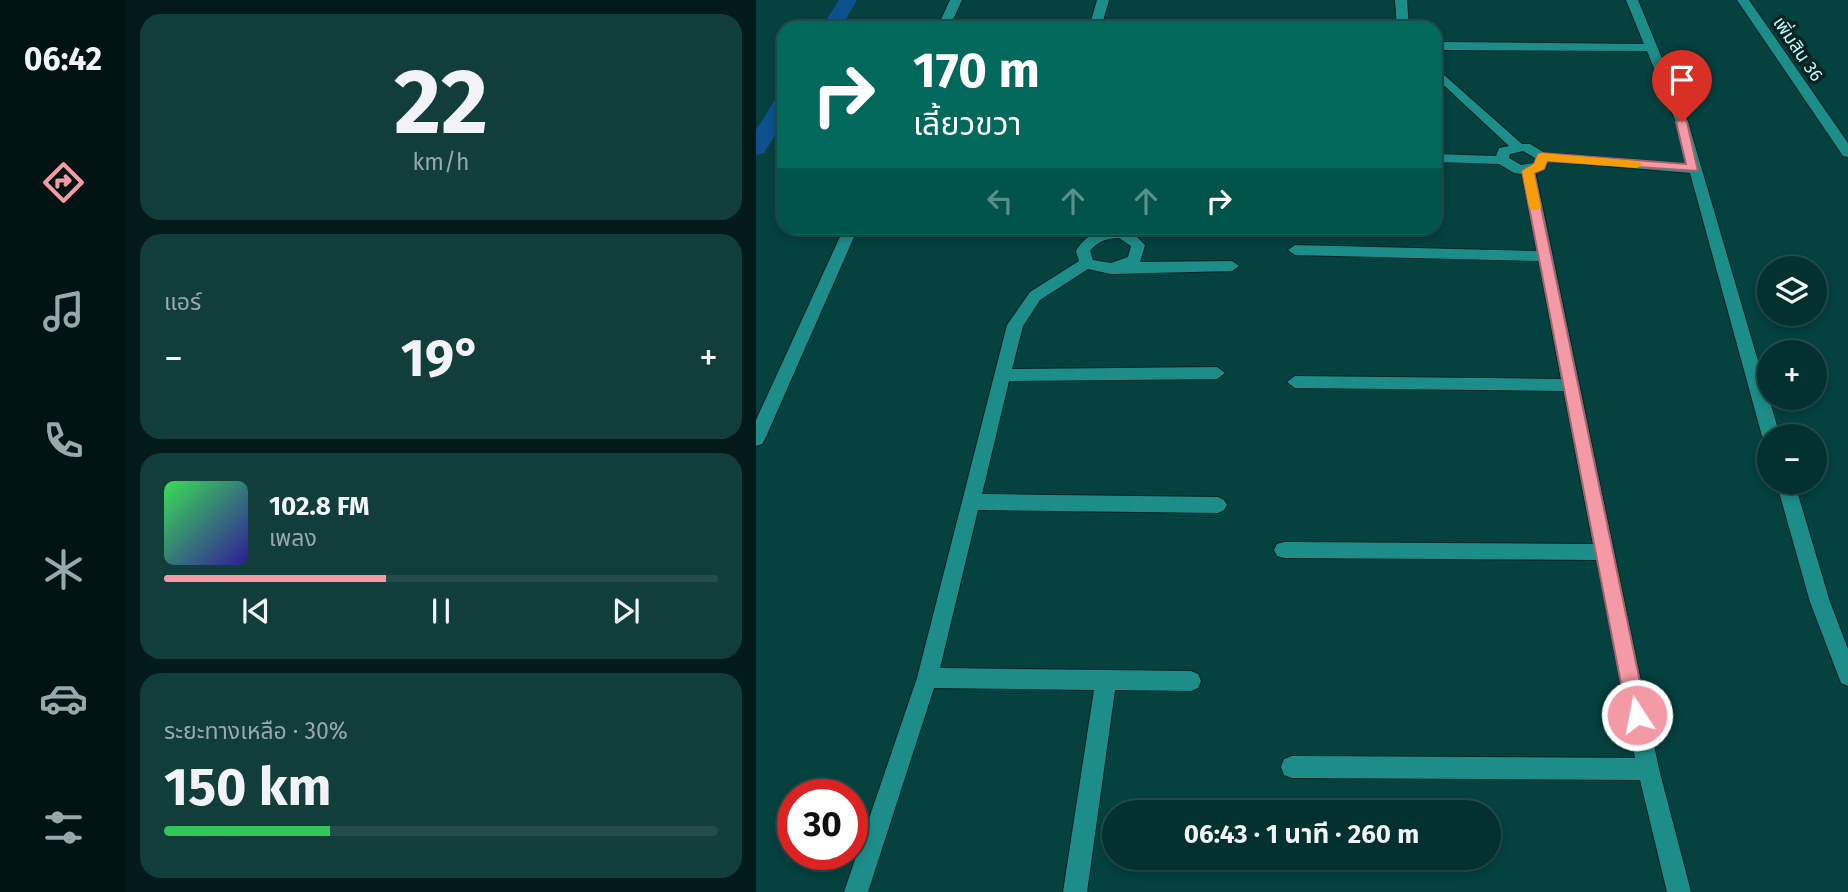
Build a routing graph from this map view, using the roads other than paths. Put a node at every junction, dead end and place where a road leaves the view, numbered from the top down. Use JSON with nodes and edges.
{"nodes":[{"id":1,"x":956,"y":0,"type":"edge"},
{"id":2,"x":1102,"y":0,"type":"edge"},
{"id":3,"x":1401,"y":0,"type":"edge"},
{"id":4,"x":1632,"y":0,"type":"edge"},
{"id":5,"x":1743,"y":0,"type":"edge"},
{"id":6,"x":946,"y":21,"type":"edge"},
{"id":7,"x":1097,"y":21,"type":"edge"},
{"id":8,"x":1402,"y":21,"type":"edge"},
{"id":9,"x":1442,"y":46,"type":"edge"},
{"id":10,"x":1651,"y":48,"type":"junction"},
{"id":11,"x":1442,"y":77,"type":"edge"},
{"id":12,"x":1517,"y":146,"type":"junction"},
{"id":13,"x":1848,"y":153,"type":"edge"},
{"id":14,"x":1542,"y":157,"type":"junction"},
{"id":15,"x":1442,"y":158,"type":"edge"},
{"id":16,"x":1502,"y":160,"type":"junction"},
{"id":17,"x":1693,"y":169,"type":"junction"},
{"id":18,"x":1528,"y":171,"type":"junction"},
{"id":19,"x":848,"y":235,"type":"edge"},
{"id":20,"x":1103,"y":235,"type":"edge"},
{"id":21,"x":1127,"y":235,"type":"edge"},
{"id":22,"x":1295,"y":250,"type":"dead end"},
{"id":23,"x":1545,"y":256,"type":"junction"},
{"id":24,"x":1087,"y":263,"type":"junction"},
{"id":25,"x":1231,"y":266,"type":"dead end"},
{"id":26,"x":1122,"y":267,"type":"junction"},
{"id":27,"x":1217,"y":373,"type":"dead end"},
{"id":28,"x":1003,"y":375,"type":"junction"},
{"id":29,"x":1295,"y":382,"type":"dead end"},
{"id":30,"x":1570,"y":385,"type":"junction"},
{"id":31,"x":1767,"y":424,"type":"edge"},
{"id":32,"x":756,"y":439,"type":"edge"},
{"id":33,"x":1788,"y":494,"type":"edge"},
{"id":34,"x":971,"y":502,"type":"junction"},
{"id":35,"x":1218,"y":505,"type":"dead end"},
{"id":36,"x":1283,"y":550,"type":"dead end"},
{"id":37,"x":1604,"y":552,"type":"junction"},
{"id":38,"x":1848,"y":676,"type":"edge"},
{"id":39,"x":927,"y":678,"type":"junction"},
{"id":40,"x":1106,"y":681,"type":"junction"},
{"id":41,"x":1191,"y":681,"type":"dead end"},
{"id":42,"x":1292,"y":767,"type":"dead end"},
{"id":43,"x":1648,"y":769,"type":"junction"},
{"id":44,"x":856,"y":892,"type":"edge"},
{"id":45,"x":1076,"y":892,"type":"edge"},
{"id":46,"x":1679,"y":892,"type":"edge"}],
"edges":[{"from":1,"to":6,"type":"street"},
{"from":2,"to":7,"type":"street"},
{"from":3,"to":8,"type":"street"},
{"from":4,"to":10,"type":"street"},
{"from":5,"to":13,"type":"street","name":"เพิ่มสิน 36"},
{"from":9,"to":10,"type":"street"},
{"from":10,"to":17,"type":"street"},
{"from":11,"to":12,"type":"street"},
{"from":12,"to":14,"type":"street"},
{"from":12,"to":16,"type":"street"},
{"from":14,"to":17,"type":"street"},
{"from":14,"to":18,"type":"street"},
{"from":15,"to":16,"type":"street"},
{"from":16,"to":18,"type":"street"},
{"from":17,"to":31,"type":"street"},
{"from":18,"to":23,"type":"street"},
{"from":19,"to":32,"type":"street"},
{"from":20,"to":24,"type":"street"},
{"from":21,"to":26,"type":"street"},
{"from":22,"to":23,"type":"street"},
{"from":23,"to":30,"type":"street"},
{"from":24,"to":26,"type":"street"},
{"from":24,"to":28,"type":"street"},
{"from":25,"to":26,"type":"street"},
{"from":27,"to":28,"type":"street"},
{"from":28,"to":34,"type":"street"},
{"from":29,"to":30,"type":"street"},
{"from":30,"to":37,"type":"street"},
{"from":33,"to":38,"type":"street"},
{"from":34,"to":35,"type":"street"},
{"from":34,"to":39,"type":"street"},
{"from":36,"to":37,"type":"street"},
{"from":37,"to":43,"type":"street"},
{"from":39,"to":40,"type":"street"},
{"from":39,"to":44,"type":"street"},
{"from":40,"to":41,"type":"street"},
{"from":40,"to":45,"type":"street"},
{"from":42,"to":43,"type":"street"},
{"from":43,"to":46,"type":"street"}]}
